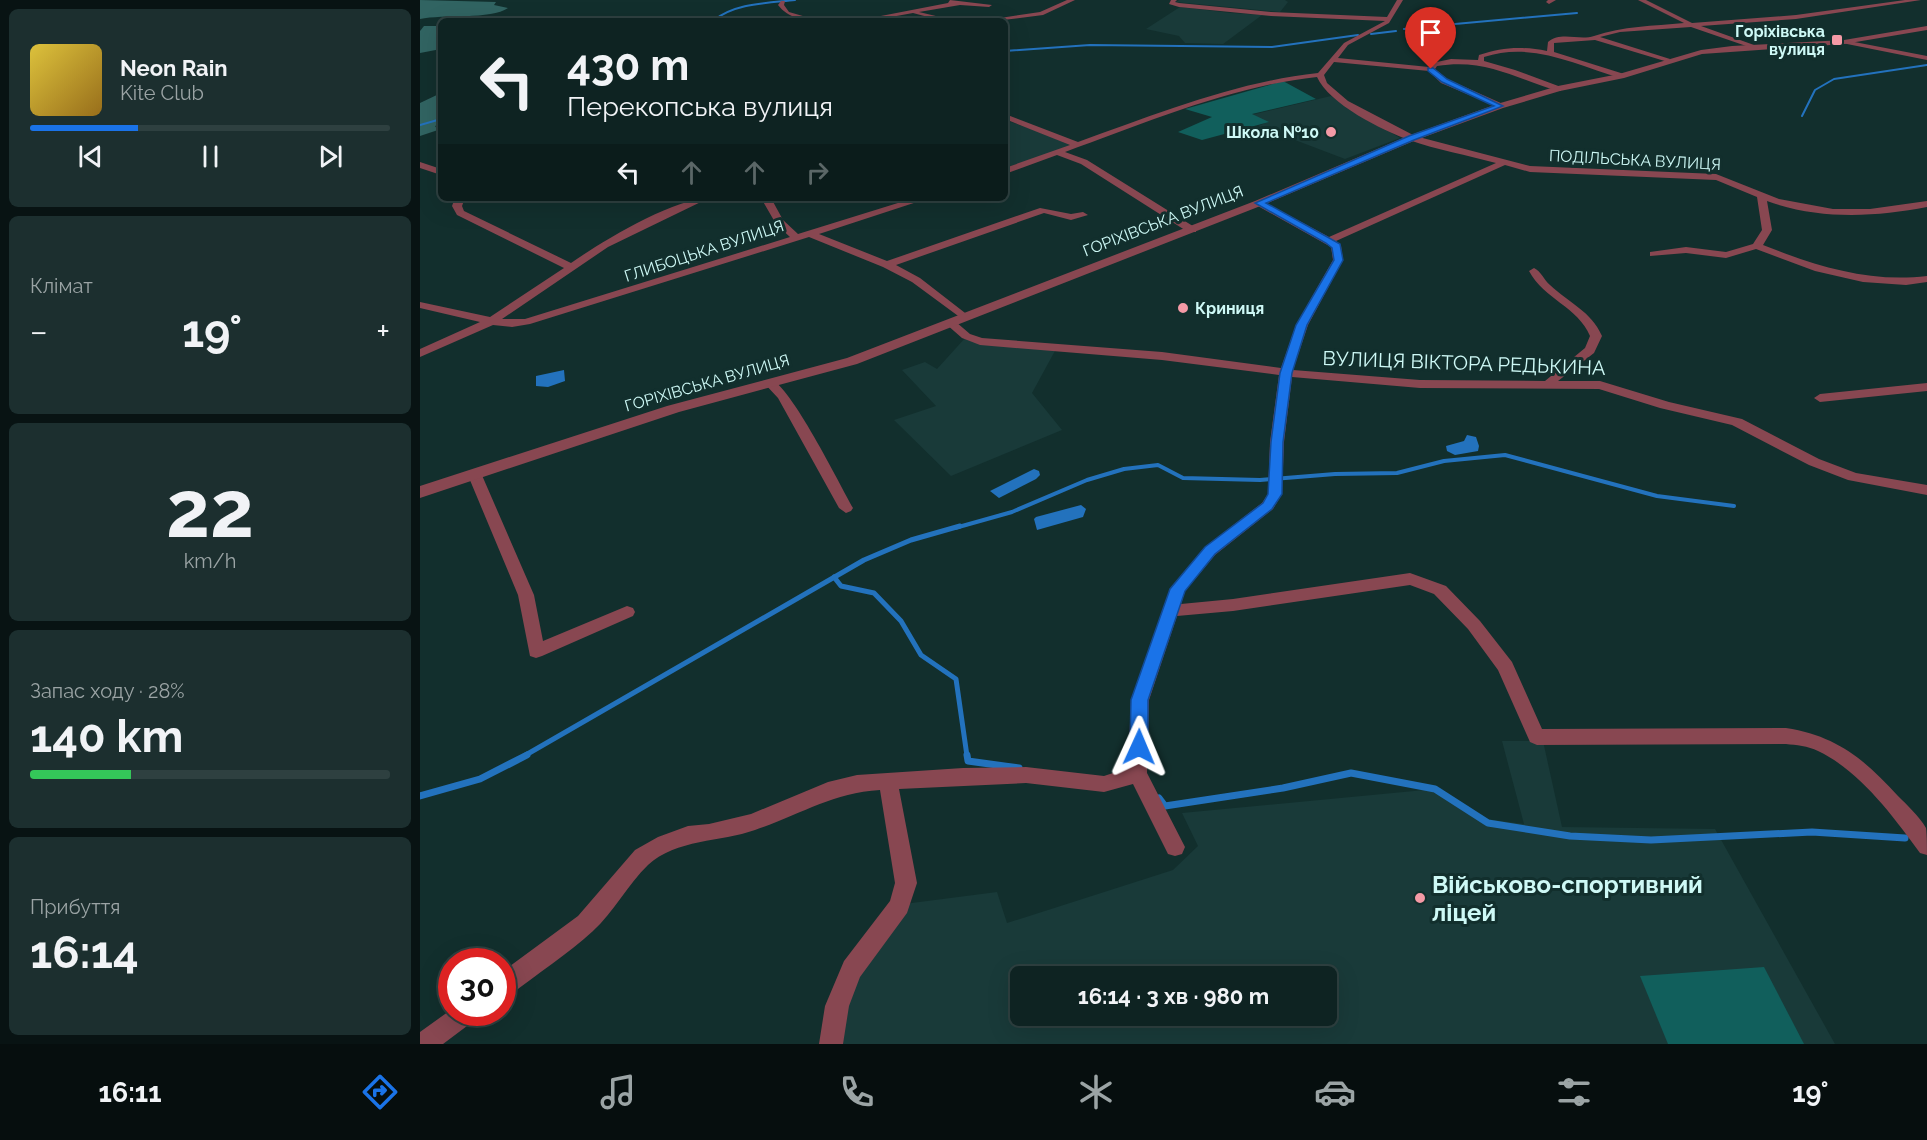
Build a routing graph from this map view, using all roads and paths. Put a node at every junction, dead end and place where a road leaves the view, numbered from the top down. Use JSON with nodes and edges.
{"nodes":[{"id":1,"x":936,"y":0,"type":"edge"},
{"id":2,"x":1072,"y":0,"type":"edge"},
{"id":3,"x":1173,"y":0,"type":"edge"},
{"id":4,"x":1400,"y":0,"type":"edge"},
{"id":5,"x":1641,"y":0,"type":"edge"},
{"id":6,"x":1918,"y":0,"type":"edge"},
{"id":7,"x":783,"y":2,"type":"dead end"},
{"id":8,"x":959,"y":3,"type":"junction"},
{"id":9,"x":910,"y":11,"type":"junction"},
{"id":10,"x":996,"y":11,"type":"edge"},
{"id":11,"x":806,"y":18,"type":"edge"},
{"id":12,"x":874,"y":18,"type":"edge"},
{"id":13,"x":938,"y":18,"type":"edge"},
{"id":14,"x":1390,"y":19,"type":"junction"},
{"id":15,"x":1690,"y":24,"type":"junction"},
{"id":16,"x":1927,"y":28,"type":"edge"},
{"id":17,"x":1595,"y":38,"type":"junction"},
{"id":18,"x":1844,"y":42,"type":"junction"},
{"id":19,"x":1752,"y":46,"type":"junction"},
{"id":20,"x":1550,"y":53,"type":"junction"},
{"id":21,"x":1927,"y":58,"type":"edge"},
{"id":22,"x":1334,"y":60,"type":"junction"},
{"id":23,"x":1668,"y":60,"type":"junction"},
{"id":24,"x":1481,"y":61,"type":"junction"},
{"id":25,"x":1431,"y":69,"type":"junction"},
{"id":26,"x":1320,"y":75,"type":"junction"},
{"id":27,"x":1621,"y":76,"type":"junction"},
{"id":28,"x":1558,"y":89,"type":"junction"},
{"id":29,"x":1500,"y":106,"type":"junction"},
{"id":30,"x":1008,"y":117,"type":"edge"},
{"id":31,"x":1412,"y":138,"type":"junction"},
{"id":32,"x":1079,"y":145,"type":"junction"},
{"id":33,"x":1059,"y":153,"type":"junction"},
{"id":34,"x":1502,"y":163,"type":"junction"},
{"id":35,"x":420,"y":165,"type":"edge"},
{"id":36,"x":1008,"y":170,"type":"edge"},
{"id":37,"x":438,"y":171,"type":"edge"},
{"id":38,"x":1762,"y":196,"type":"junction"},
{"id":39,"x":459,"y":201,"type":"edge"},
{"id":40,"x":697,"y":201,"type":"edge"},
{"id":41,"x":768,"y":201,"type":"edge"},
{"id":42,"x":914,"y":201,"type":"edge"},
{"id":43,"x":1259,"y":203,"type":"junction"},
{"id":44,"x":1927,"y":204,"type":"edge"},
{"id":45,"x":1083,"y":215,"type":"dead end"},
{"id":46,"x":1192,"y":230,"type":"junction"},
{"id":47,"x":810,"y":234,"type":"junction"},
{"id":48,"x":797,"y":237,"type":"junction"},
{"id":49,"x":1329,"y":241,"type":"junction"},
{"id":50,"x":1758,"y":246,"type":"junction"},
{"id":51,"x":1654,"y":254,"type":"dead end"},
{"id":52,"x":887,"y":265,"type":"junction"},
{"id":53,"x":571,"y":267,"type":"junction"},
{"id":54,"x":1534,"y":270,"type":"dead end"},
{"id":55,"x":1927,"y":279,"type":"edge"},
{"id":56,"x":420,"y":305,"type":"edge"},
{"id":57,"x":965,"y":318,"type":"junction"},
{"id":58,"x":492,"y":321,"type":"junction"},
{"id":59,"x":952,"y":324,"type":"junction"},
{"id":60,"x":420,"y":353,"type":"edge"},
{"id":61,"x":1286,"y":373,"type":"junction"},
{"id":62,"x":770,"y":383,"type":"junction"},
{"id":63,"x":1549,"y":384,"type":"junction"},
{"id":64,"x":1927,"y":387,"type":"edge"},
{"id":65,"x":1820,"y":398,"type":"dead end"},
{"id":66,"x":474,"y":474,"type":"junction"},
{"id":67,"x":1927,"y":490,"type":"edge"},
{"id":68,"x":420,"y":492,"type":"edge"},
{"id":69,"x":846,"y":508,"type":"dead end"},
{"id":70,"x":1170,"y":611,"type":"junction"},
{"id":71,"x":627,"y":612,"type":"dead end"},
{"id":72,"x":1137,"y":773,"type":"junction"},
{"id":73,"x":888,"y":780,"type":"junction"},
{"id":74,"x":1927,"y":846,"type":"edge"},
{"id":75,"x":1175,"y":847,"type":"dead end"},
{"id":76,"x":516,"y":976,"type":"edge"},
{"id":77,"x":448,"y":1026,"type":"edge"},
{"id":78,"x":423,"y":1044,"type":"edge"},
{"id":79,"x":831,"y":1044,"type":"edge"}],
"edges":[{"from":1,"to":8,"type":"street"},
{"from":2,"to":10,"type":"street"},
{"from":3,"to":14,"type":"street"},
{"from":4,"to":14,"type":"street"},
{"from":5,"to":15,"type":"street"},
{"from":6,"to":15,"type":"street"},
{"from":7,"to":11,"type":"street"},
{"from":8,"to":9,"type":"street"},
{"from":8,"to":10,"type":"street"},
{"from":9,"to":12,"type":"street"},
{"from":9,"to":13,"type":"street"},
{"from":14,"to":22,"type":"street"},
{"from":15,"to":17,"type":"street"},
{"from":15,"to":19,"type":"street"},
{"from":16,"to":18,"type":"street","name":"ГОРІХІВСЬКА ВУЛИЦЯ"},
{"from":17,"to":20,"type":"street"},
{"from":17,"to":23,"type":"street"},
{"from":18,"to":19,"type":"street","name":"ГОРІХІВСЬКА ВУЛИЦЯ"},
{"from":18,"to":21,"type":"street"},
{"from":19,"to":23,"type":"street","name":"ГОРІХІВСЬКА ВУЛИЦЯ"},
{"from":20,"to":24,"type":"street"},
{"from":20,"to":27,"type":"street"},
{"from":22,"to":25,"type":"street"},
{"from":22,"to":26,"type":"street"},
{"from":23,"to":27,"type":"street","name":"ГОРІХІВСЬКА ВУЛИЦЯ"},
{"from":24,"to":25,"type":"street"},
{"from":24,"to":28,"type":"street"},
{"from":25,"to":29,"type":"street"},
{"from":26,"to":31,"type":"street","name":"ПОДІЛЬСЬКА ВУЛИЦЯ"},
{"from":26,"to":32,"type":"street"},
{"from":27,"to":28,"type":"street","name":"ГОРІХІВСЬКА ВУЛИЦЯ"},
{"from":28,"to":29,"type":"street","name":"ГОРІХІВСЬКА ВУЛИЦЯ"},
{"from":29,"to":31,"type":"street","name":"ГОРІХІВСЬКА ВУЛИЦЯ"},
{"from":30,"to":32,"type":"street"},
{"from":31,"to":34,"type":"street","name":"ПОДІЛЬСЬКА ВУЛИЦЯ"},
{"from":31,"to":43,"type":"street","name":"ГОРІХІВСЬКА ВУЛИЦЯ"},
{"from":32,"to":33,"type":"street"},
{"from":33,"to":36,"type":"street"},
{"from":33,"to":46,"type":"street"},
{"from":34,"to":38,"type":"street","name":"ПОДІЛЬСЬКА ВУЛИЦЯ"},
{"from":34,"to":49,"type":"street"},
{"from":35,"to":37,"type":"street"},
{"from":38,"to":44,"type":"street","name":"ПОДІЛЬСЬКА ВУЛИЦЯ"},
{"from":38,"to":50,"type":"street"},
{"from":39,"to":53,"type":"street"},
{"from":40,"to":53,"type":"street"},
{"from":41,"to":48,"type":"street"},
{"from":42,"to":47,"type":"street","name":"ГЛИБОЦЬКА ВУЛИЦЯ"},
{"from":43,"to":46,"type":"street","name":"ГОРІХІВСЬКА ВУЛИЦЯ"},
{"from":43,"to":49,"type":"street"},
{"from":45,"to":52,"type":"street"},
{"from":46,"to":57,"type":"street","name":"ГОРІХІВСЬКА ВУЛИЦЯ"},
{"from":47,"to":48,"type":"street","name":"ГЛИБОЦЬКА ВУЛИЦЯ"},
{"from":47,"to":52,"type":"street"},
{"from":48,"to":58,"type":"street","name":"ГЛИБОЦЬКА ВУЛИЦЯ"},
{"from":49,"to":61,"type":"street"},
{"from":50,"to":51,"type":"street"},
{"from":50,"to":55,"type":"street"},
{"from":52,"to":57,"type":"street"},
{"from":53,"to":58,"type":"street"},
{"from":54,"to":63,"type":"street"},
{"from":56,"to":58,"type":"street","name":"ГЛИБОЦЬКА ВУЛИЦЯ"},
{"from":57,"to":59,"type":"street","name":"ГОРІХІВСЬКА ВУЛИЦЯ"},
{"from":58,"to":60,"type":"street"},
{"from":59,"to":61,"type":"street","name":"ВУЛИЦЯ ВІКТОРА РЕДЬКИНА"},
{"from":59,"to":62,"type":"street","name":"ГОРІХІВСЬКА ВУЛИЦЯ"},
{"from":61,"to":63,"type":"street","name":"ВУЛИЦЯ ВІКТОРА РЕДЬКИНА"},
{"from":61,"to":70,"type":"street"},
{"from":62,"to":66,"type":"street","name":"ГОРІХІВСЬКА ВУЛИЦЯ"},
{"from":62,"to":69,"type":"street"},
{"from":63,"to":67,"type":"street","name":"ВУЛИЦЯ ВІКТОРА РЕДЬКИНА"},
{"from":64,"to":65,"type":"street"},
{"from":66,"to":68,"type":"street","name":"ГОРІХІВСЬКА ВУЛИЦЯ"},
{"from":66,"to":71,"type":"street"},
{"from":70,"to":72,"type":"street"},
{"from":70,"to":74,"type":"street"},
{"from":72,"to":73,"type":"street"},
{"from":72,"to":75,"type":"street"},
{"from":73,"to":76,"type":"street"},
{"from":73,"to":79,"type":"street"},
{"from":77,"to":78,"type":"street"}]}
